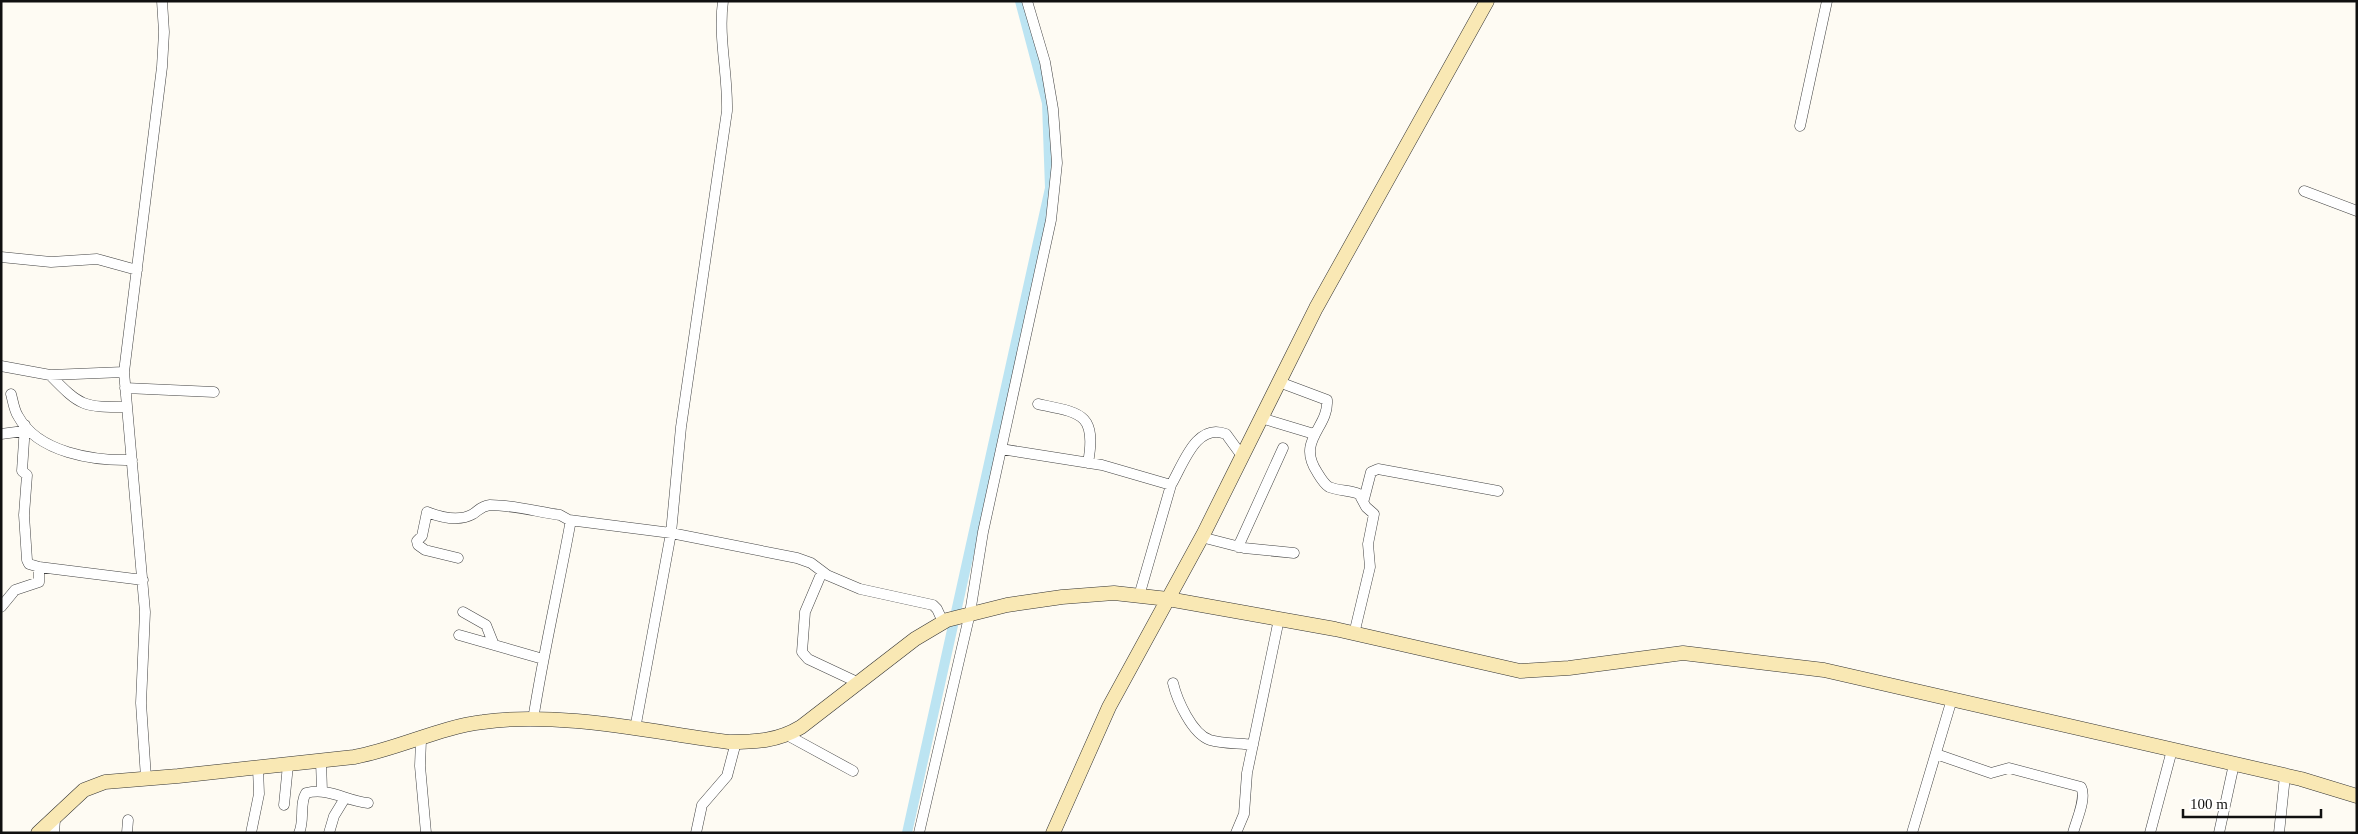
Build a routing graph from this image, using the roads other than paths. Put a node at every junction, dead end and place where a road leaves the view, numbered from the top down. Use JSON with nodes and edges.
{"nodes":[{"id":1,"x":162,"y":1,"type":"edge"},
{"id":2,"x":723,"y":1,"type":"edge"},
{"id":3,"x":1027,"y":1,"type":"edge"},
{"id":4,"x":1487,"y":1,"type":"edge"},
{"id":5,"x":1828,"y":1,"type":"edge"},
{"id":6,"x":1800,"y":126,"type":"dead end"},
{"id":7,"x":2304,"y":191,"type":"dead end"},
{"id":8,"x":2357,"y":211,"type":"edge"},
{"id":9,"x":1,"y":257,"type":"edge"},
{"id":10,"x":137,"y":270,"type":"junction"},
{"id":11,"x":1,"y":366,"type":"edge"},
{"id":12,"x":124,"y":372,"type":"junction"},
{"id":13,"x":50,"y":375,"type":"junction"},
{"id":14,"x":1279,"y":382,"type":"junction"},
{"id":15,"x":125,"y":388,"type":"junction"},
{"id":16,"x":214,"y":392,"type":"dead end"},
{"id":17,"x":11,"y":394,"type":"dead end"},
{"id":18,"x":1038,"y":404,"type":"dead end"},
{"id":19,"x":127,"y":407,"type":"junction"},
{"id":20,"x":1261,"y":418,"type":"junction"},
{"id":21,"x":24,"y":428,"type":"junction"},
{"id":22,"x":1,"y":434,"type":"edge"},
{"id":23,"x":1314,"y":434,"type":"junction"},
{"id":24,"x":1001,"y":448,"type":"junction"},
{"id":25,"x":1283,"y":448,"type":"dead end"},
{"id":26,"x":1242,"y":456,"type":"junction"},
{"id":27,"x":132,"y":460,"type":"junction"},
{"id":28,"x":1088,"y":463,"type":"junction"},
{"id":29,"x":1172,"y":485,"type":"junction"},
{"id":30,"x":1498,"y":491,"type":"dead end"},
{"id":31,"x":1364,"y":499,"type":"junction"},
{"id":32,"x":569,"y":520,"type":"junction"},
{"id":33,"x":671,"y":533,"type":"junction"},
{"id":34,"x":1201,"y":538,"type":"junction"},
{"id":35,"x":1238,"y":547,"type":"junction"},
{"id":36,"x":1294,"y":554,"type":"dead end"},
{"id":37,"x":458,"y":558,"type":"dead end"},
{"id":38,"x":39,"y":567,"type":"junction"},
{"id":39,"x":822,"y":572,"type":"junction"},
{"id":40,"x":143,"y":580,"type":"junction"},
{"id":41,"x":1139,"y":596,"type":"junction"},
{"id":42,"x":1168,"y":599,"type":"junction"},
{"id":43,"x":1,"y":607,"type":"edge"},
{"id":44,"x":462,"y":612,"type":"dead end"},
{"id":45,"x":966,"y":615,"type":"junction"},
{"id":46,"x":1279,"y":619,"type":"junction"},
{"id":47,"x":945,"y":621,"type":"junction"},
{"id":48,"x":1354,"y":634,"type":"junction"},
{"id":49,"x":459,"y":635,"type":"dead end"},
{"id":50,"x":494,"y":645,"type":"junction"},
{"id":51,"x":543,"y":659,"type":"junction"},
{"id":52,"x":857,"y":682,"type":"junction"},
{"id":53,"x":1173,"y":683,"type":"dead end"},
{"id":54,"x":1952,"y":699,"type":"junction"},
{"id":55,"x":533,"y":720,"type":"junction"},
{"id":56,"x":634,"y":730,"type":"junction"},
{"id":57,"x":787,"y":735,"type":"junction"},
{"id":58,"x":421,"y":740,"type":"junction"},
{"id":59,"x":736,"y":742,"type":"junction"},
{"id":60,"x":1253,"y":745,"type":"junction"},
{"id":61,"x":2172,"y":750,"type":"junction"},
{"id":62,"x":1936,"y":754,"type":"junction"},
{"id":63,"x":321,"y":761,"type":"junction"},
{"id":64,"x":2234,"y":764,"type":"junction"},
{"id":65,"x":288,"y":765,"type":"junction"},
{"id":66,"x":258,"y":768,"type":"junction"},
{"id":67,"x":853,"y":771,"type":"dead end"},
{"id":68,"x":2286,"y":776,"type":"junction"},
{"id":69,"x":146,"y":778,"type":"junction"},
{"id":70,"x":322,"y":791,"type":"junction"},
{"id":71,"x":2357,"y":796,"type":"edge"},
{"id":72,"x":345,"y":798,"type":"junction"},
{"id":73,"x":368,"y":803,"type":"dead end"},
{"id":74,"x":284,"y":805,"type":"dead end"},
{"id":75,"x":128,"y":820,"type":"dead end"},
{"id":76,"x":55,"y":826,"type":"edge"},
{"id":77,"x":38,"y":833,"type":"edge"},
{"id":78,"x":127,"y":833,"type":"edge"},
{"id":79,"x":251,"y":833,"type":"edge"},
{"id":80,"x":299,"y":833,"type":"edge"},
{"id":81,"x":329,"y":833,"type":"edge"},
{"id":82,"x":426,"y":833,"type":"edge"},
{"id":83,"x":696,"y":833,"type":"edge"},
{"id":84,"x":919,"y":833,"type":"edge"},
{"id":85,"x":1053,"y":833,"type":"edge"},
{"id":86,"x":1236,"y":833,"type":"edge"},
{"id":87,"x":1912,"y":833,"type":"edge"},
{"id":88,"x":2073,"y":833,"type":"edge"},
{"id":89,"x":2150,"y":833,"type":"edge"},
{"id":90,"x":2219,"y":833,"type":"edge"},
{"id":91,"x":2279,"y":833,"type":"edge"}],
"edges":[{"from":1,"to":10,"type":"street"},
{"from":2,"to":33,"type":"street"},
{"from":3,"to":24,"type":"street"},
{"from":4,"to":14,"type":"street"},
{"from":5,"to":6,"type":"street"},
{"from":7,"to":8,"type":"street"},
{"from":9,"to":10,"type":"street"},
{"from":10,"to":12,"type":"street"},
{"from":11,"to":13,"type":"street"},
{"from":12,"to":13,"type":"street"},
{"from":12,"to":15,"type":"street"},
{"from":13,"to":19,"type":"street"},
{"from":14,"to":20,"type":"street"},
{"from":14,"to":23,"type":"street"},
{"from":15,"to":16,"type":"street"},
{"from":15,"to":19,"type":"street"},
{"from":17,"to":21,"type":"street"},
{"from":18,"to":28,"type":"street"},
{"from":19,"to":27,"type":"street"},
{"from":20,"to":23,"type":"street"},
{"from":20,"to":26,"type":"street"},
{"from":21,"to":22,"type":"street"},
{"from":21,"to":27,"type":"street"},
{"from":21,"to":38,"type":"street"},
{"from":23,"to":31,"type":"street"},
{"from":24,"to":28,"type":"street"},
{"from":24,"to":45,"type":"street"},
{"from":25,"to":35,"type":"street"},
{"from":26,"to":29,"type":"street"},
{"from":26,"to":34,"type":"street"},
{"from":27,"to":40,"type":"street"},
{"from":28,"to":29,"type":"street"},
{"from":29,"to":41,"type":"street"},
{"from":30,"to":31,"type":"street"},
{"from":31,"to":48,"type":"street"},
{"from":32,"to":33,"type":"street"},
{"from":32,"to":37,"type":"street"},
{"from":32,"to":51,"type":"street"},
{"from":33,"to":39,"type":"street"},
{"from":33,"to":56,"type":"street"},
{"from":34,"to":35,"type":"street"},
{"from":34,"to":42,"type":"street"},
{"from":35,"to":36,"type":"street"},
{"from":38,"to":40,"type":"street"},
{"from":38,"to":43,"type":"street"},
{"from":39,"to":47,"type":"street"},
{"from":39,"to":52,"type":"street"},
{"from":40,"to":69,"type":"street"},
{"from":41,"to":42,"type":"street"},
{"from":41,"to":45,"type":"street"},
{"from":42,"to":46,"type":"street"},
{"from":42,"to":85,"type":"street"},
{"from":44,"to":50,"type":"street"},
{"from":45,"to":47,"type":"street"},
{"from":45,"to":84,"type":"street"},
{"from":46,"to":48,"type":"street"},
{"from":46,"to":60,"type":"street"},
{"from":47,"to":52,"type":"street"},
{"from":48,"to":54,"type":"street"},
{"from":49,"to":50,"type":"street"},
{"from":50,"to":51,"type":"street"},
{"from":51,"to":55,"type":"street"},
{"from":52,"to":57,"type":"street"},
{"from":53,"to":60,"type":"street"},
{"from":54,"to":61,"type":"street"},
{"from":54,"to":62,"type":"street"},
{"from":55,"to":56,"type":"street"},
{"from":55,"to":58,"type":"street"},
{"from":56,"to":59,"type":"street"},
{"from":57,"to":59,"type":"street"},
{"from":57,"to":67,"type":"street"},
{"from":58,"to":63,"type":"street"},
{"from":58,"to":82,"type":"street"},
{"from":59,"to":83,"type":"street"},
{"from":60,"to":86,"type":"street"},
{"from":61,"to":64,"type":"street"},
{"from":61,"to":89,"type":"street"},
{"from":62,"to":87,"type":"street"},
{"from":62,"to":88,"type":"street"},
{"from":63,"to":65,"type":"street"},
{"from":63,"to":70,"type":"street"},
{"from":64,"to":68,"type":"street"},
{"from":64,"to":90,"type":"street"},
{"from":65,"to":66,"type":"street"},
{"from":65,"to":74,"type":"street"},
{"from":66,"to":69,"type":"street"},
{"from":66,"to":79,"type":"street"},
{"from":68,"to":71,"type":"street"},
{"from":68,"to":91,"type":"street"},
{"from":69,"to":76,"type":"street"},
{"from":70,"to":72,"type":"street"},
{"from":70,"to":80,"type":"street"},
{"from":72,"to":73,"type":"street"},
{"from":72,"to":81,"type":"street"},
{"from":75,"to":78,"type":"street"},
{"from":76,"to":77,"type":"street"}]}
